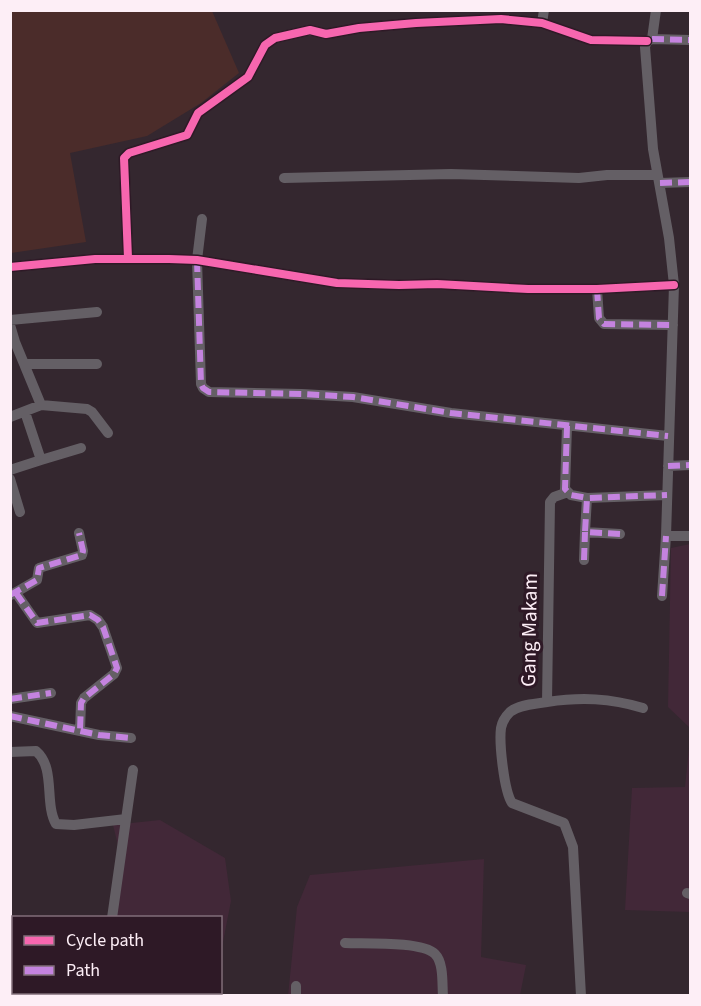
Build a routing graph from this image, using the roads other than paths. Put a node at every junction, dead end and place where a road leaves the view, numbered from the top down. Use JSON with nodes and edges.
{"nodes":[{"id":1,"x":544,"y":10,"type":"edge"},
{"id":2,"x":656,"y":10,"type":"edge"},
{"id":3,"x":442,"y":16,"type":"edge"},
{"id":4,"x":542,"y":23,"type":"junction"},
{"id":5,"x":650,"y":40,"type":"junction"},
{"id":6,"x":690,"y":40,"type":"edge"},
{"id":7,"x":284,"y":178,"type":"dead end"},
{"id":8,"x":658,"y":179,"type":"junction"},
{"id":9,"x":690,"y":182,"type":"edge"},
{"id":10,"x":202,"y":219,"type":"dead end"},
{"id":11,"x":128,"y":258,"type":"junction"},
{"id":12,"x":197,"y":260,"type":"junction"},
{"id":13,"x":10,"y":267,"type":"edge"},
{"id":14,"x":674,"y":285,"type":"junction"},
{"id":15,"x":597,"y":289,"type":"junction"},
{"id":16,"x":97,"y":312,"type":"dead end"},
{"id":17,"x":10,"y":320,"type":"edge"},
{"id":18,"x":10,"y":325,"type":"edge"},
{"id":19,"x":674,"y":325,"type":"junction"},
{"id":20,"x":24,"y":364,"type":"junction"},
{"id":21,"x":97,"y":364,"type":"dead end"},
{"id":22,"x":40,"y":405,"type":"junction"},
{"id":23,"x":25,"y":412,"type":"junction"},
{"id":24,"x":10,"y":417,"type":"edge"},
{"id":25,"x":567,"y":426,"type":"junction"},
{"id":26,"x":108,"y":433,"type":"dead end"},
{"id":27,"x":668,"y":436,"type":"junction"},
{"id":28,"x":81,"y":448,"type":"dead end"},
{"id":29,"x":41,"y":460,"type":"junction"},
{"id":30,"x":690,"y":465,"type":"edge"},
{"id":31,"x":668,"y":466,"type":"junction"},
{"id":32,"x":10,"y":470,"type":"edge"},
{"id":33,"x":10,"y":479,"type":"edge"},
{"id":34,"x":568,"y":492,"type":"junction"},
{"id":35,"x":667,"y":495,"type":"junction"},
{"id":36,"x":586,"y":498,"type":"junction"},
{"id":37,"x":20,"y":512,"type":"dead end"},
{"id":38,"x":585,"y":532,"type":"junction"},
{"id":39,"x":79,"y":533,"type":"dead end"},
{"id":40,"x":620,"y":534,"type":"dead end"},
{"id":41,"x":666,"y":536,"type":"junction"},
{"id":42,"x":690,"y":536,"type":"edge"},
{"id":43,"x":584,"y":560,"type":"dead end"},
{"id":44,"x":13,"y":594,"type":"edge"},
{"id":45,"x":662,"y":596,"type":"dead end"},
{"id":46,"x":51,"y":693,"type":"dead end"},
{"id":47,"x":10,"y":699,"type":"edge"},
{"id":48,"x":547,"y":702,"type":"junction"},
{"id":49,"x":643,"y":708,"type":"dead end"},
{"id":50,"x":10,"y":716,"type":"edge"},
{"id":51,"x":80,"y":731,"type":"junction"},
{"id":52,"x":131,"y":738,"type":"dead end"},
{"id":53,"x":10,"y":752,"type":"edge"},
{"id":54,"x":133,"y":771,"type":"dead end"},
{"id":55,"x":126,"y":819,"type":"junction"},
{"id":56,"x":112,"y":916,"type":"edge"},
{"id":57,"x":345,"y":943,"type":"dead end"},
{"id":58,"x":443,"y":996,"type":"edge"},
{"id":59,"x":581,"y":996,"type":"edge"}],
"edges":[{"from":1,"to":4,"type":"street"},
{"from":2,"to":5,"type":"street"},
{"from":3,"to":4,"type":"street"},
{"from":3,"to":11,"type":"street"},
{"from":4,"to":5,"type":"street"},
{"from":5,"to":6,"type":"street"},
{"from":5,"to":8,"type":"street"},
{"from":7,"to":8,"type":"street"},
{"from":8,"to":9,"type":"street"},
{"from":8,"to":14,"type":"street"},
{"from":10,"to":12,"type":"street"},
{"from":11,"to":12,"type":"street"},
{"from":11,"to":13,"type":"street"},
{"from":12,"to":15,"type":"street"},
{"from":12,"to":25,"type":"street"},
{"from":14,"to":15,"type":"street"},
{"from":14,"to":19,"type":"street"},
{"from":15,"to":19,"type":"street"},
{"from":16,"to":17,"type":"street"},
{"from":18,"to":20,"type":"street"},
{"from":19,"to":27,"type":"street"},
{"from":20,"to":21,"type":"street"},
{"from":20,"to":22,"type":"street"},
{"from":22,"to":23,"type":"street"},
{"from":22,"to":26,"type":"street"},
{"from":23,"to":24,"type":"street"},
{"from":23,"to":29,"type":"street"},
{"from":25,"to":27,"type":"street"},
{"from":25,"to":34,"type":"street"},
{"from":27,"to":31,"type":"street"},
{"from":28,"to":29,"type":"street"},
{"from":29,"to":32,"type":"street"},
{"from":30,"to":31,"type":"street"},
{"from":31,"to":35,"type":"street"},
{"from":33,"to":37,"type":"street"},
{"from":34,"to":36,"type":"street"},
{"from":34,"to":48,"type":"street","name":"Gang Makam"},
{"from":35,"to":36,"type":"street"},
{"from":35,"to":41,"type":"street"},
{"from":36,"to":38,"type":"street"},
{"from":38,"to":40,"type":"street"},
{"from":38,"to":43,"type":"street"},
{"from":39,"to":44,"type":"street"},
{"from":41,"to":42,"type":"street"},
{"from":41,"to":45,"type":"street"},
{"from":44,"to":51,"type":"street"},
{"from":46,"to":47,"type":"street"},
{"from":48,"to":49,"type":"street"},
{"from":48,"to":59,"type":"street","name":"Gang Makam"},
{"from":50,"to":51,"type":"street"},
{"from":51,"to":52,"type":"street"},
{"from":53,"to":55,"type":"street"},
{"from":54,"to":55,"type":"street"},
{"from":55,"to":56,"type":"street"},
{"from":57,"to":58,"type":"street"}]}
